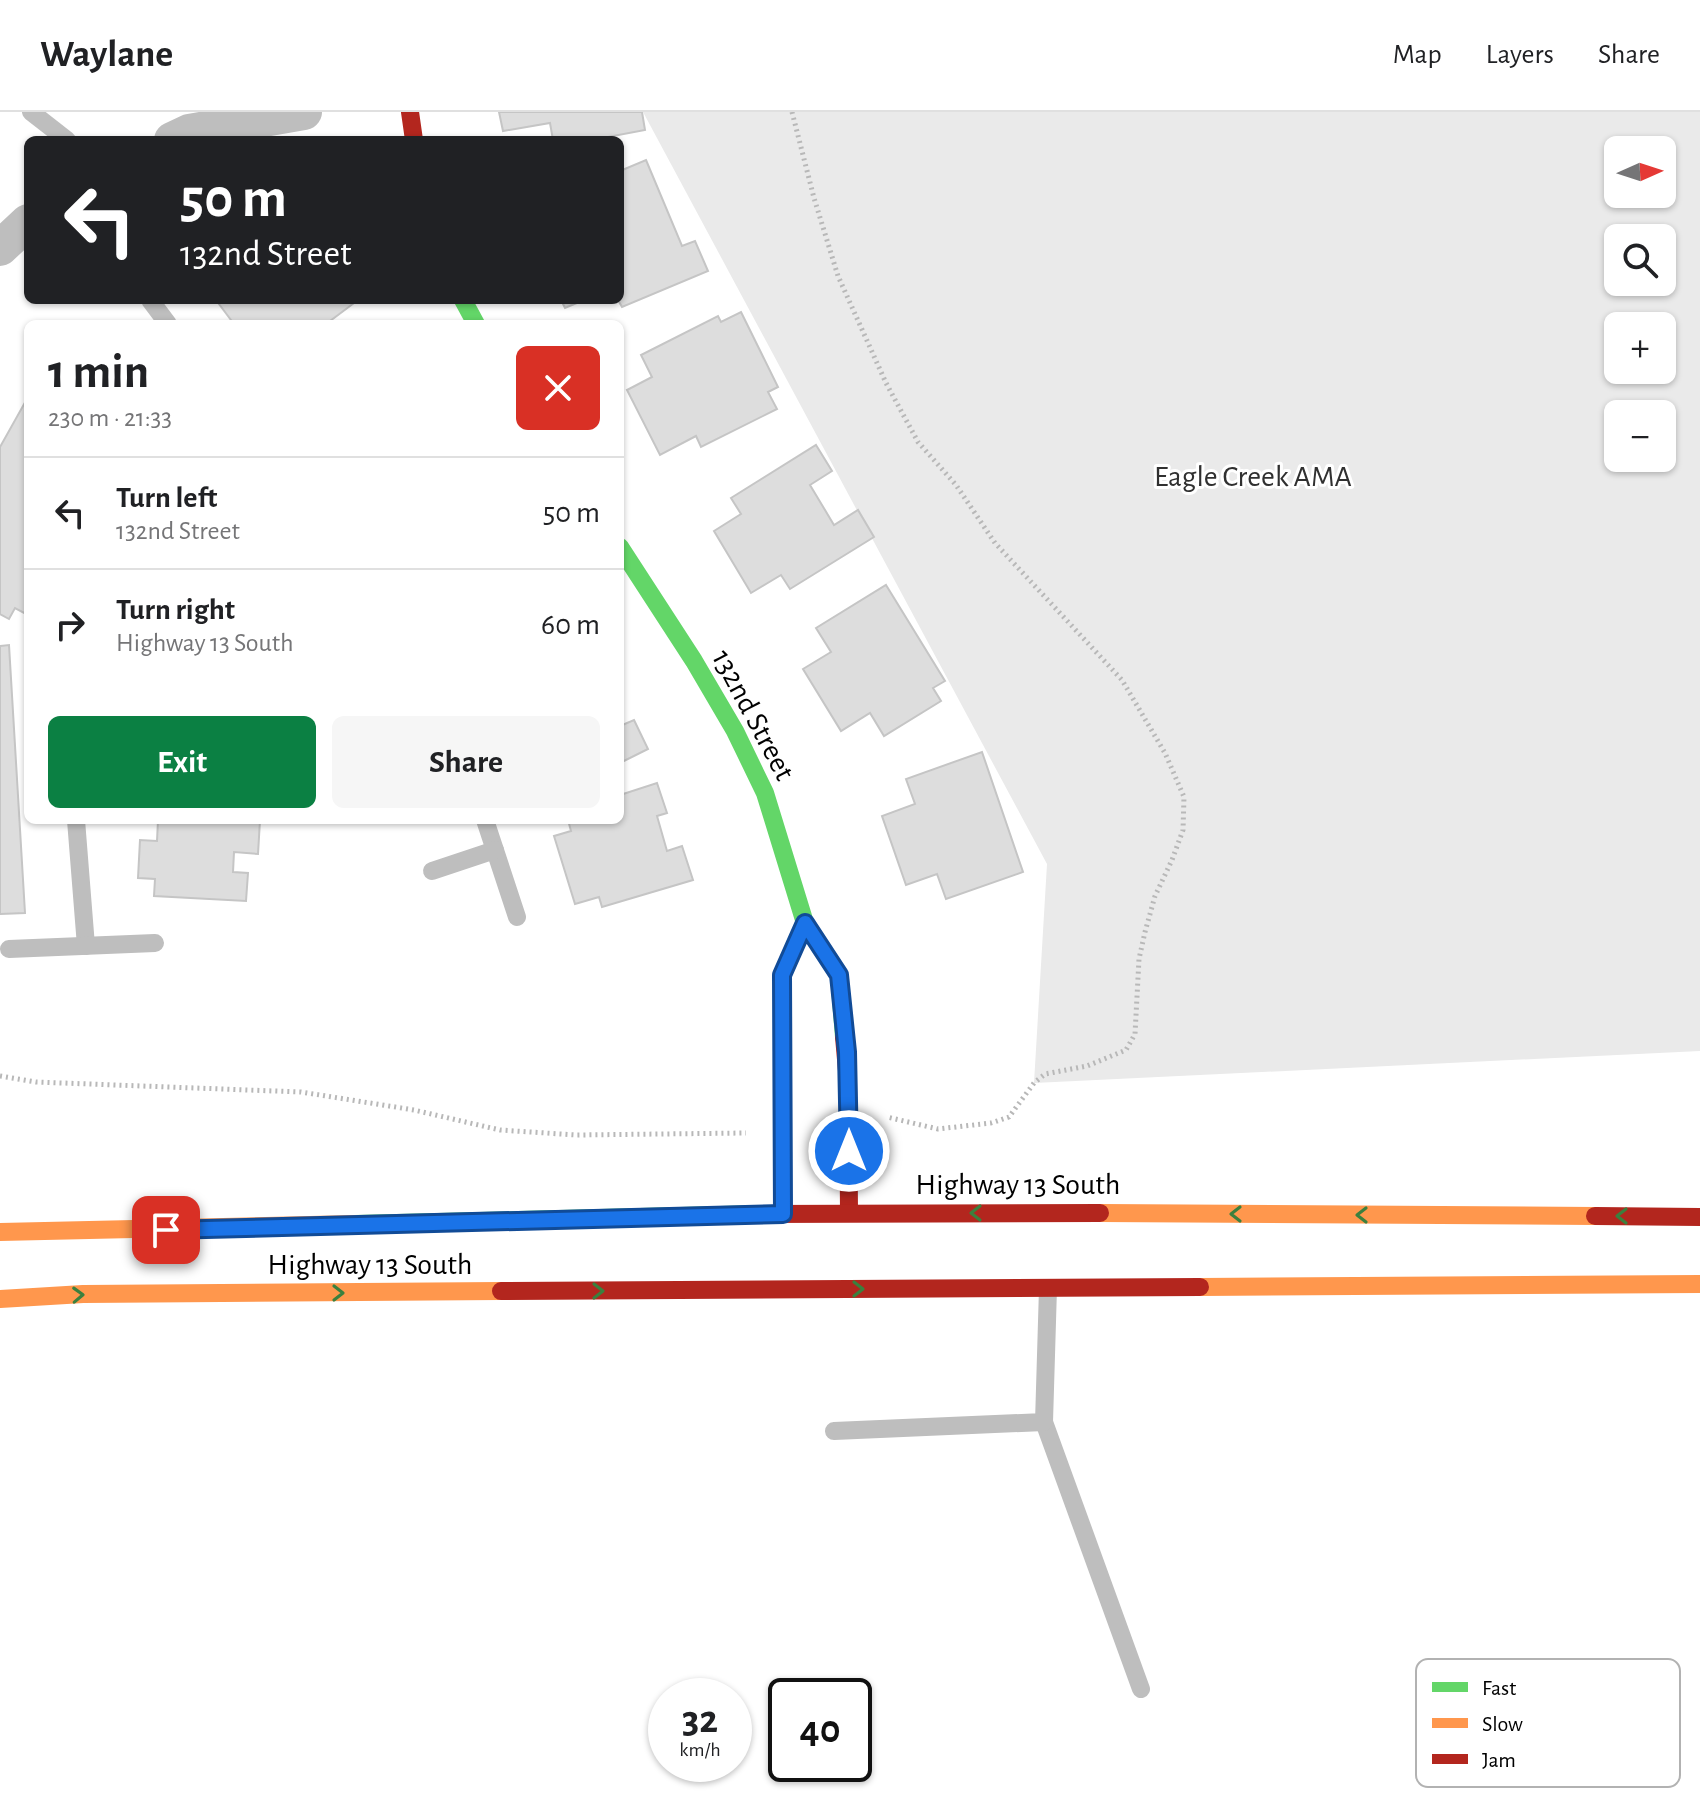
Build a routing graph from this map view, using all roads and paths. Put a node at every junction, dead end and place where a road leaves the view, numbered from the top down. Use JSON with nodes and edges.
{"nodes":[{"id":1,"x":31,"y":112,"type":"edge"},
{"id":2,"x":304,"y":112,"type":"edge"},
{"id":3,"x":410,"y":112,"type":"edge"},
{"id":4,"x":792,"y":112,"type":"edge"},
{"id":5,"x":62,"y":136,"type":"edge"},
{"id":6,"x":180,"y":136,"type":"edge"},
{"id":7,"x":413,"y":136,"type":"edge"},
{"id":8,"x":24,"y":226,"type":"edge"},
{"id":9,"x":0,"y":248,"type":"edge"},
{"id":10,"x":624,"y":553,"type":"edge"},
{"id":11,"x":76,"y":824,"type":"edge"},
{"id":12,"x":486,"y":824,"type":"edge"},
{"id":13,"x":495,"y":850,"type":"junction"},
{"id":14,"x":432,"y":871,"type":"dead end"},
{"id":15,"x":517,"y":917,"type":"dead end"},
{"id":16,"x":805,"y":923,"type":"junction"},
{"id":17,"x":155,"y":943,"type":"dead end"},
{"id":18,"x":86,"y":946,"type":"junction"},
{"id":19,"x":9,"y":949,"type":"dead end"},
{"id":20,"x":0,"y":1076,"type":"edge"},
{"id":21,"x":848,"y":1120,"type":"junction"},
{"id":22,"x":784,"y":1128,"type":"junction"},
{"id":23,"x":849,"y":1212,"type":"junction"},
{"id":24,"x":783,"y":1214,"type":"junction"},
{"id":25,"x":1700,"y":1217,"type":"edge"},
{"id":26,"x":0,"y":1232,"type":"edge"},
{"id":27,"x":1700,"y":1284,"type":"edge"},
{"id":28,"x":1048,"y":1288,"type":"junction"},
{"id":29,"x":0,"y":1299,"type":"edge"},
{"id":30,"x":1044,"y":1422,"type":"junction"},
{"id":31,"x":834,"y":1431,"type":"dead end"},
{"id":32,"x":1141,"y":1689,"type":"dead end"}],
"edges":[{"from":1,"to":5,"type":"lane"},
{"from":2,"to":6,"type":"street"},
{"from":3,"to":7,"type":"main road"},
{"from":4,"to":21,"type":"path"},
{"from":8,"to":9,"type":"street"},
{"from":10,"to":16,"type":"main road","name":"132nd Street"},
{"from":11,"to":18,"type":"lane"},
{"from":12,"to":13,"type":"lane"},
{"from":13,"to":14,"type":"lane"},
{"from":13,"to":15,"type":"lane"},
{"from":16,"to":21,"type":"main road","name":"132nd Street"},
{"from":16,"to":22,"type":"main road"},
{"from":17,"to":18,"type":"lane"},
{"from":18,"to":19,"type":"lane"},
{"from":20,"to":22,"type":"path"},
{"from":21,"to":23,"type":"main road","name":"132nd Street"},
{"from":22,"to":24,"type":"main road"},
{"from":23,"to":24,"type":"main road","name":"Highway 13 South"},
{"from":25,"to":23,"type":"main road","name":"Highway 13 South","one_way":true},
{"from":24,"to":26,"type":"main road","name":"Highway 13 South"},
{"from":27,"to":28,"type":"main road","name":"Highway 13 South"},
{"from":29,"to":28,"type":"main road","name":"Highway 13 South","one_way":true},
{"from":28,"to":30,"type":"lane"},
{"from":30,"to":31,"type":"lane"},
{"from":30,"to":32,"type":"lane"}]}
